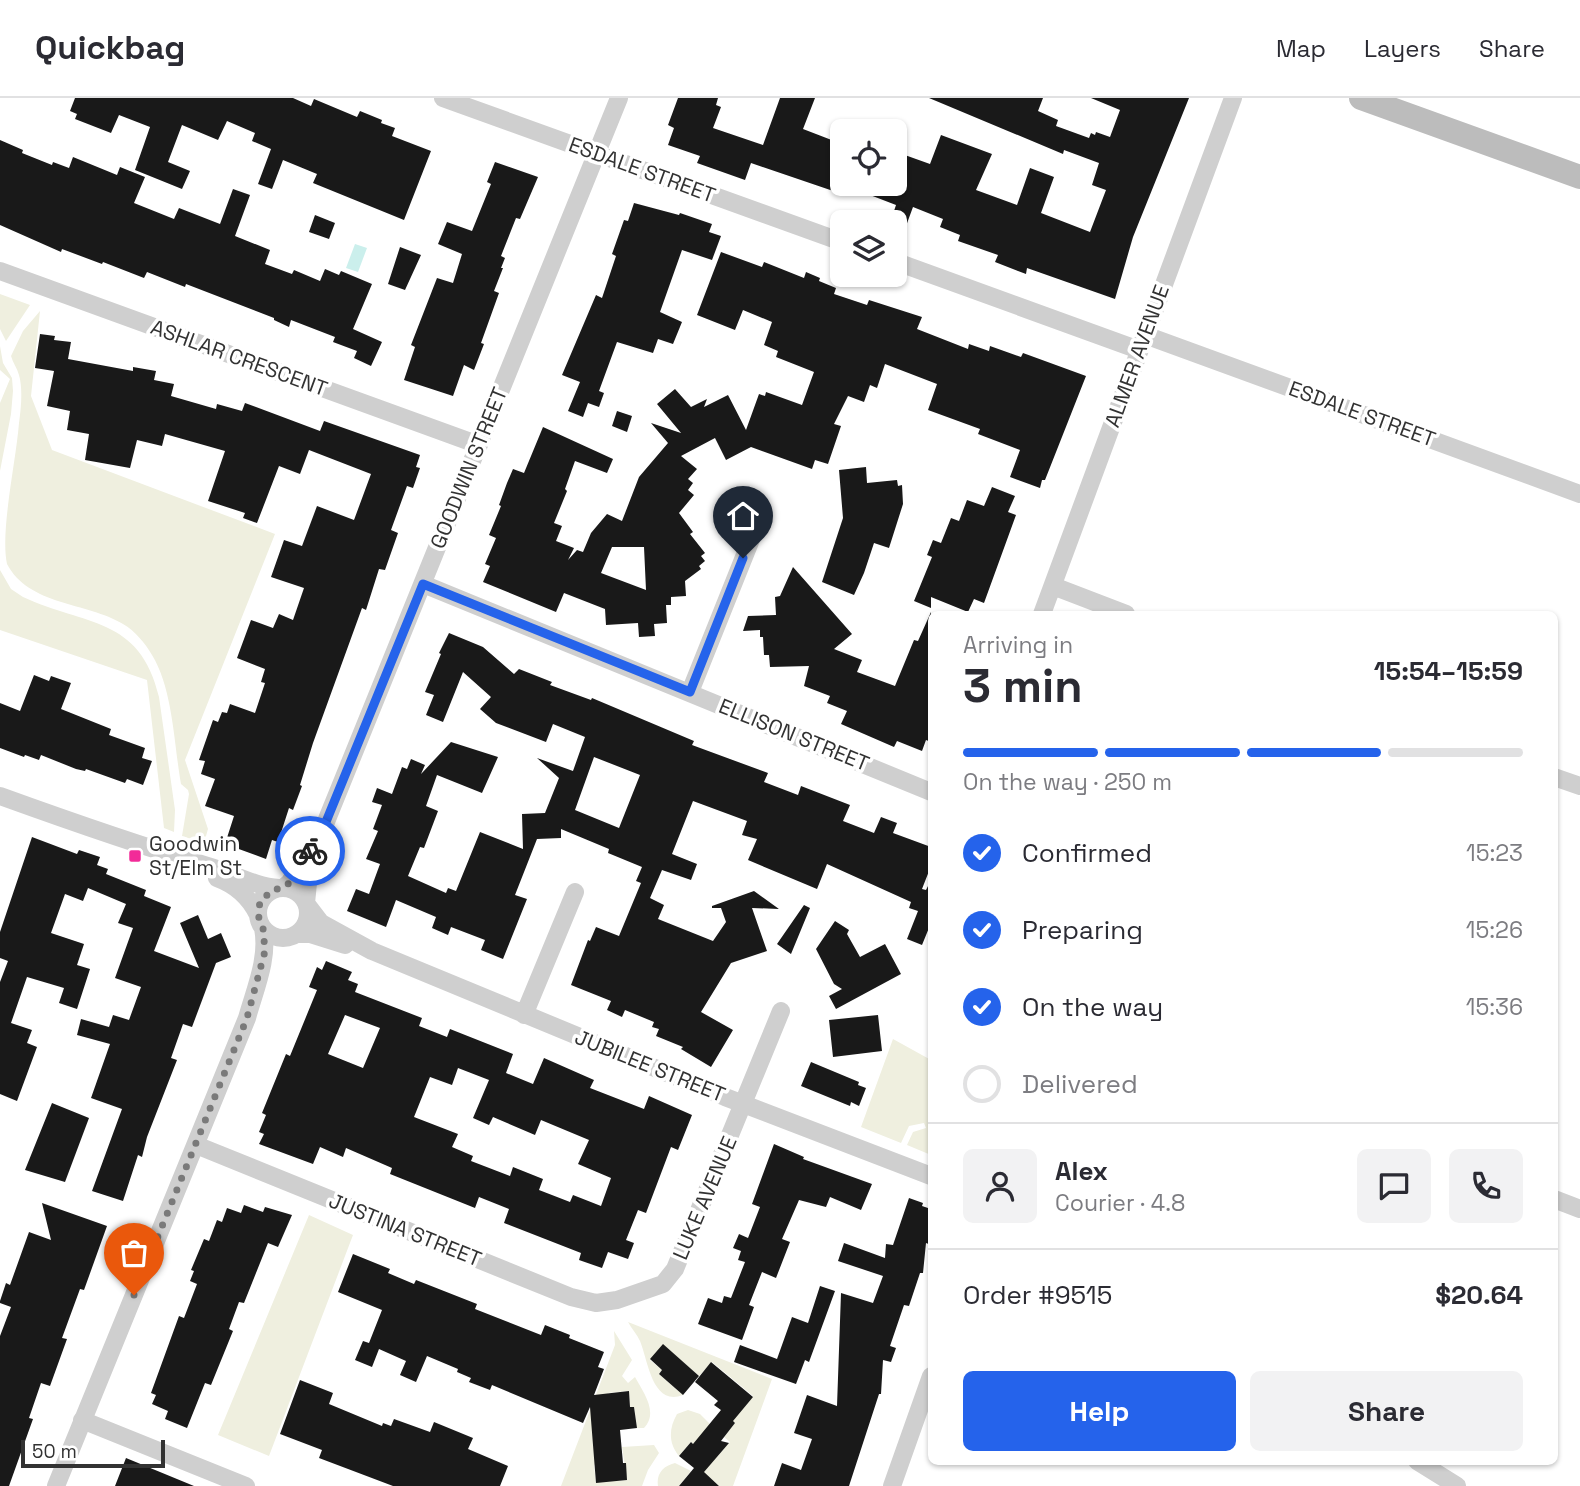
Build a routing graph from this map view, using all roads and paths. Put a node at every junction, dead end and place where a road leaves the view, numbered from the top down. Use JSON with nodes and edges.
{"nodes":[{"id":1,"x":443,"y":98,"type":"edge"},
{"id":2,"x":619,"y":98,"type":"edge"},
{"id":3,"x":1233,"y":98,"type":"edge"},
{"id":4,"x":1362,"y":98,"type":"edge"},
{"id":5,"x":597,"y":153,"type":"junction"},
{"id":6,"x":1580,"y":177,"type":"edge"},
{"id":7,"x":830,"y":238,"type":"edge"},
{"id":8,"x":907,"y":265,"type":"edge"},
{"id":9,"x":0,"y":271,"type":"edge"},
{"id":10,"x":1142,"y":342,"type":"junction"},
{"id":11,"x":479,"y":445,"type":"junction"},
{"id":12,"x":1580,"y":494,"type":"edge"},
{"id":13,"x":762,"y":512,"type":"dead end"},
{"id":14,"x":423,"y":584,"type":"junction"},
{"id":15,"x":1053,"y":586,"type":"junction"},
{"id":16,"x":1043,"y":611,"type":"edge"},
{"id":17,"x":1118,"y":611,"type":"edge"},
{"id":18,"x":690,"y":692,"type":"junction"},
{"id":19,"x":1558,"y":778,"type":"edge"},
{"id":20,"x":1580,"y":786,"type":"edge"},
{"id":21,"x":928,"y":791,"type":"edge"},
{"id":22,"x":2,"y":801,"type":"edge"},
{"id":23,"x":319,"y":839,"type":"junction"},
{"id":24,"x":174,"y":856,"type":"junction"},
{"id":25,"x":281,"y":888,"type":"junction"},
{"id":26,"x":575,"y":892,"type":"dead end"},
{"id":27,"x":307,"y":904,"type":"junction"},
{"id":28,"x":260,"y":922,"type":"junction"},
{"id":29,"x":291,"y":936,"type":"junction"},
{"id":30,"x":372,"y":951,"type":"junction"},
{"id":31,"x":781,"y":1011,"type":"dead end"},
{"id":32,"x":524,"y":1015,"type":"junction"},
{"id":33,"x":247,"y":1018,"type":"junction"},
{"id":34,"x":744,"y":1104,"type":"junction"},
{"id":35,"x":196,"y":1145,"type":"junction"},
{"id":36,"x":928,"y":1175,"type":"edge"},
{"id":37,"x":1558,"y":1201,"type":"edge"},
{"id":38,"x":1580,"y":1209,"type":"edge"},
{"id":39,"x":617,"y":1300,"type":"joint"},
{"id":40,"x":928,"y":1384,"type":"edge"},
{"id":41,"x":82,"y":1420,"type":"junction"},
{"id":42,"x":1423,"y":1465,"type":"edge"},
{"id":43,"x":56,"y":1486,"type":"edge"},
{"id":44,"x":246,"y":1486,"type":"edge"},
{"id":45,"x":892,"y":1486,"type":"edge"},
{"id":46,"x":1457,"y":1486,"type":"edge"}],
"edges":[{"from":1,"to":5,"type":"street","name":"ESDALE STREET"},
{"from":2,"to":5,"type":"street","name":"GOODWIN STREET"},
{"from":3,"to":10,"type":"street","name":"ALMER AVENUE"},
{"from":4,"to":6,"type":"main road"},
{"from":5,"to":7,"type":"street","name":"ESDALE STREET"},
{"from":5,"to":11,"type":"street","name":"GOODWIN STREET"},
{"from":8,"to":10,"type":"street","name":"ESDALE STREET"},
{"from":9,"to":11,"type":"street","name":"ASHLAR CRESCENT"},
{"from":10,"to":12,"type":"street","name":"ESDALE STREET"},
{"from":10,"to":15,"type":"street","name":"ALMER AVENUE"},
{"from":11,"to":14,"type":"street","name":"GOODWIN STREET"},
{"from":13,"to":18,"type":"street"},
{"from":14,"to":18,"type":"street","name":"ELLISON STREET"},
{"from":14,"to":23,"type":"street","name":"GOODWIN STREET"},
{"from":15,"to":16,"type":"street","name":"ALMER AVENUE"},
{"from":15,"to":17,"type":"street"},
{"from":18,"to":21,"type":"street","name":"ELLISON STREET"},
{"from":19,"to":20,"type":"street"},
{"from":22,"to":24,"type":"street"},
{"from":23,"to":25,"type":"street","name":"GOODWIN STREET"},
{"from":23,"to":27,"type":"street","name":"GOODWIN STREET"},
{"from":24,"to":25,"type":"street"},
{"from":24,"to":28,"type":"street"},
{"from":25,"to":27,"type":"street"},
{"from":25,"to":28,"type":"street"},
{"from":26,"to":32,"type":"street"},
{"from":27,"to":29,"type":"street"},
{"from":27,"to":30,"type":"street","name":"JUBILEE STREET"},
{"from":28,"to":29,"type":"street"},
{"from":28,"to":33,"type":"street"},
{"from":29,"to":30,"type":"street","name":"JUBILEE STREET"},
{"from":29,"to":33,"type":"street"},
{"from":30,"to":32,"type":"street","name":"JUBILEE STREET"},
{"from":31,"to":34,"type":"street","name":"LUKE AVENUE"},
{"from":32,"to":34,"type":"street","name":"JUBILEE STREET"},
{"from":33,"to":35,"type":"street"},
{"from":34,"to":36,"type":"street","name":"JUBILEE STREET"},
{"from":34,"to":39,"type":"street","name":"LUKE AVENUE"},
{"from":35,"to":39,"type":"street","name":"JUSTINA STREET"},
{"from":35,"to":41,"type":"street"},
{"from":37,"to":38,"type":"street"},
{"from":40,"to":45,"type":"street"},
{"from":41,"to":43,"type":"street"},
{"from":41,"to":44,"type":"street"},
{"from":42,"to":46,"type":"street"}]}
